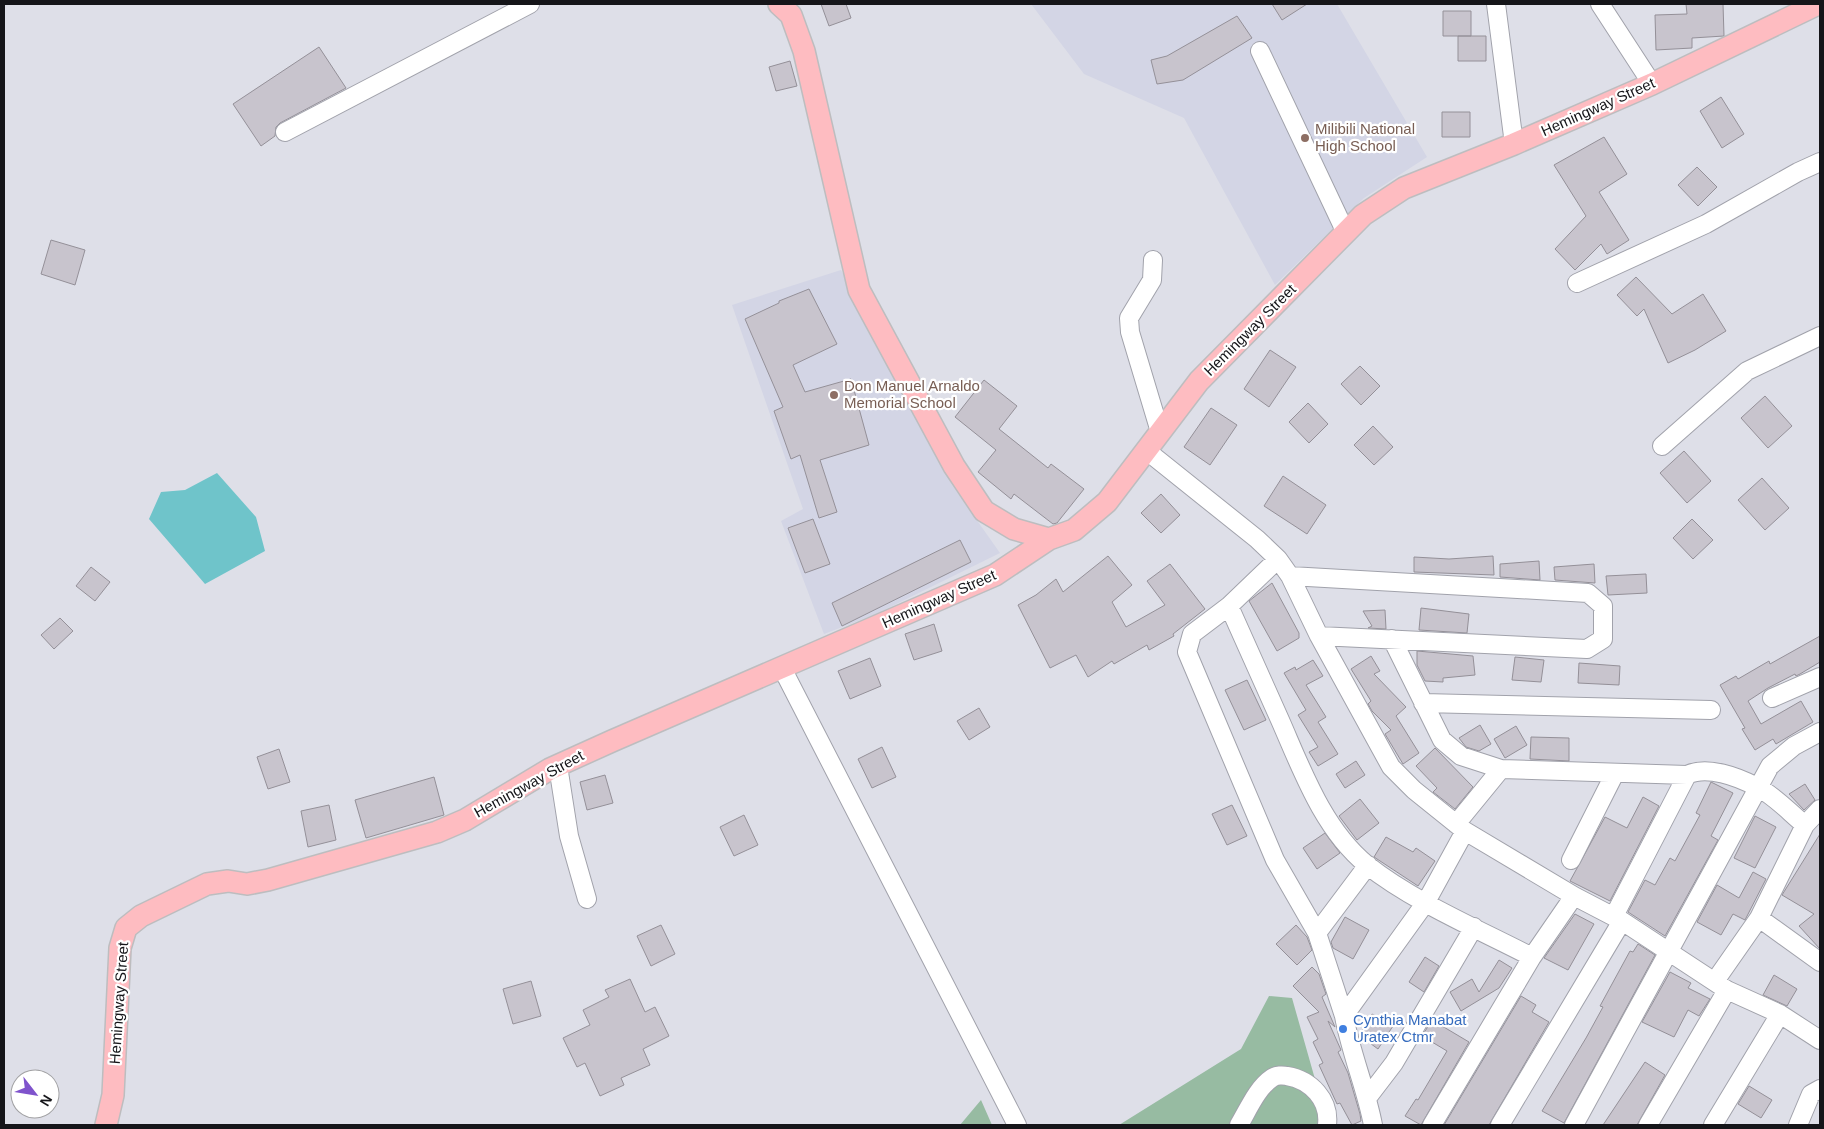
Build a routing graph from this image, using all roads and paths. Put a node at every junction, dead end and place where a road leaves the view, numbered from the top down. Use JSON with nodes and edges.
{"nodes":[{"id":1,"x":530,"y":4,"type":"edge"},
{"id":2,"x":779,"y":4,"type":"edge"},
{"id":3,"x":1496,"y":4,"type":"edge"},
{"id":4,"x":1600,"y":4,"type":"edge"},
{"id":5,"x":1818,"y":4,"type":"edge"},
{"id":6,"x":1260,"y":52,"type":"dead end"},
{"id":7,"x":1652,"y":84,"type":"junction"},
{"id":8,"x":285,"y":132,"type":"dead end"},
{"id":9,"x":1514,"y":144,"type":"junction"},
{"id":10,"x":1820,"y":162,"type":"edge"},
{"id":11,"x":1346,"y":233,"type":"junction"},
{"id":12,"x":1153,"y":260,"type":"dead end"},
{"id":13,"x":1577,"y":283,"type":"dead end"},
{"id":14,"x":1820,"y":336,"type":"edge"},
{"id":15,"x":1160,"y":432,"type":"junction"},
{"id":16,"x":1662,"y":446,"type":"dead end"},
{"id":17,"x":1147,"y":451,"type":"junction"},
{"id":18,"x":1049,"y":539,"type":"junction"},
{"id":19,"x":1278,"y":559,"type":"junction"},
{"id":20,"x":1290,"y":576,"type":"junction"},
{"id":21,"x":1229,"y":606,"type":"junction"},
{"id":22,"x":1319,"y":636,"type":"junction"},
{"id":23,"x":1392,"y":639,"type":"junction"},
{"id":24,"x":782,"y":668,"type":"junction"},
{"id":25,"x":1820,"y":677,"type":"edge"},
{"id":26,"x":1772,"y":698,"type":"dead end"},
{"id":27,"x":1423,"y":702,"type":"junction"},
{"id":28,"x":1711,"y":710,"type":"dead end"},
{"id":29,"x":1820,"y":732,"type":"edge"},
{"id":30,"x":558,"y":766,"type":"junction"},
{"id":31,"x":1501,"y":770,"type":"junction"},
{"id":32,"x":1615,"y":773,"type":"junction"},
{"id":33,"x":1687,"y":776,"type":"junction"},
{"id":34,"x":1758,"y":787,"type":"junction"},
{"id":35,"x":1820,"y":809,"type":"edge"},
{"id":36,"x":1805,"y":825,"type":"junction"},
{"id":37,"x":1461,"y":828,"type":"junction"},
{"id":38,"x":1571,"y":860,"type":"dead end"},
{"id":39,"x":1368,"y":865,"type":"junction"},
{"id":40,"x":1574,"y":896,"type":"junction"},
{"id":41,"x":587,"y":899,"type":"dead end"},
{"id":42,"x":1426,"y":902,"type":"junction"},
{"id":43,"x":1618,"y":918,"type":"junction"},
{"id":44,"x":1759,"y":918,"type":"junction"},
{"id":45,"x":1474,"y":927,"type":"junction"},
{"id":46,"x":1317,"y":933,"type":"junction"},
{"id":47,"x":1670,"y":951,"type":"junction"},
{"id":48,"x":1532,"y":957,"type":"junction"},
{"id":49,"x":1820,"y":962,"type":"edge"},
{"id":50,"x":1721,"y":986,"type":"junction"},
{"id":51,"x":1780,"y":1014,"type":"junction"},
{"id":52,"x":1344,"y":1016,"type":"junction"},
{"id":53,"x":1820,"y":1040,"type":"edge"},
{"id":54,"x":1820,"y":1089,"type":"edge"},
{"id":55,"x":1368,"y":1097,"type":"junction"},
{"id":56,"x":106,"y":1125,"type":"edge"},
{"id":57,"x":1017,"y":1125,"type":"edge"},
{"id":58,"x":1239,"y":1125,"type":"edge"},
{"id":59,"x":1327,"y":1125,"type":"edge"},
{"id":60,"x":1373,"y":1125,"type":"edge"},
{"id":61,"x":1432,"y":1125,"type":"edge"},
{"id":62,"x":1500,"y":1125,"type":"edge"},
{"id":63,"x":1574,"y":1125,"type":"edge"},
{"id":64,"x":1648,"y":1125,"type":"edge"},
{"id":65,"x":1713,"y":1125,"type":"edge"},
{"id":66,"x":1798,"y":1125,"type":"edge"}],
"edges":[{"from":1,"to":8,"type":"street"},
{"from":2,"to":18,"type":"main road"},
{"from":3,"to":9,"type":"street"},
{"from":4,"to":7,"type":"street"},
{"from":5,"to":7,"type":"main road","name":"Hemingway Street"},
{"from":6,"to":11,"type":"street"},
{"from":7,"to":9,"type":"main road","name":"Hemingway Street"},
{"from":9,"to":11,"type":"main road","name":"Hemingway Street"},
{"from":10,"to":13,"type":"street"},
{"from":11,"to":15,"type":"main road","name":"Hemingway Street"},
{"from":12,"to":15,"type":"street"},
{"from":14,"to":16,"type":"street"},
{"from":15,"to":17,"type":"main road","name":"Hemingway Street"},
{"from":17,"to":18,"type":"main road","name":"Hemingway Street"},
{"from":17,"to":19,"type":"street"},
{"from":18,"to":24,"type":"main road","name":"Hemingway Street"},
{"from":19,"to":20,"type":"street"},
{"from":19,"to":21,"type":"street"},
{"from":20,"to":22,"type":"street"},
{"from":20,"to":23,"type":"street"},
{"from":21,"to":39,"type":"street"},
{"from":21,"to":46,"type":"street"},
{"from":22,"to":23,"type":"street"},
{"from":22,"to":37,"type":"street"},
{"from":23,"to":27,"type":"street"},
{"from":24,"to":30,"type":"main road","name":"Hemingway Street"},
{"from":24,"to":57,"type":"street"},
{"from":25,"to":26,"type":"street"},
{"from":27,"to":28,"type":"street"},
{"from":27,"to":31,"type":"street"},
{"from":29,"to":34,"type":"street"},
{"from":30,"to":41,"type":"street"},
{"from":30,"to":56,"type":"main road","name":"Hemingway Street"},
{"from":31,"to":32,"type":"street"},
{"from":31,"to":37,"type":"street"},
{"from":32,"to":33,"type":"street"},
{"from":32,"to":38,"type":"street"},
{"from":33,"to":34,"type":"street"},
{"from":33,"to":43,"type":"street"},
{"from":34,"to":36,"type":"street"},
{"from":34,"to":47,"type":"street"},
{"from":35,"to":36,"type":"street"},
{"from":36,"to":44,"type":"street"},
{"from":37,"to":40,"type":"street"},
{"from":37,"to":42,"type":"street"},
{"from":39,"to":42,"type":"street"},
{"from":39,"to":46,"type":"street"},
{"from":40,"to":43,"type":"street"},
{"from":40,"to":48,"type":"street"},
{"from":42,"to":45,"type":"street"},
{"from":42,"to":52,"type":"street"},
{"from":43,"to":47,"type":"street"},
{"from":43,"to":62,"type":"street"},
{"from":44,"to":49,"type":"street"},
{"from":44,"to":50,"type":"street"},
{"from":45,"to":48,"type":"street"},
{"from":45,"to":55,"type":"street"},
{"from":46,"to":52,"type":"street"},
{"from":47,"to":50,"type":"street"},
{"from":47,"to":63,"type":"street"},
{"from":48,"to":61,"type":"street"},
{"from":50,"to":51,"type":"street"},
{"from":50,"to":64,"type":"street"},
{"from":51,"to":53,"type":"street"},
{"from":51,"to":65,"type":"street"},
{"from":52,"to":55,"type":"street"},
{"from":54,"to":66,"type":"street"},
{"from":55,"to":60,"type":"street"},
{"from":58,"to":59,"type":"street"}]}
